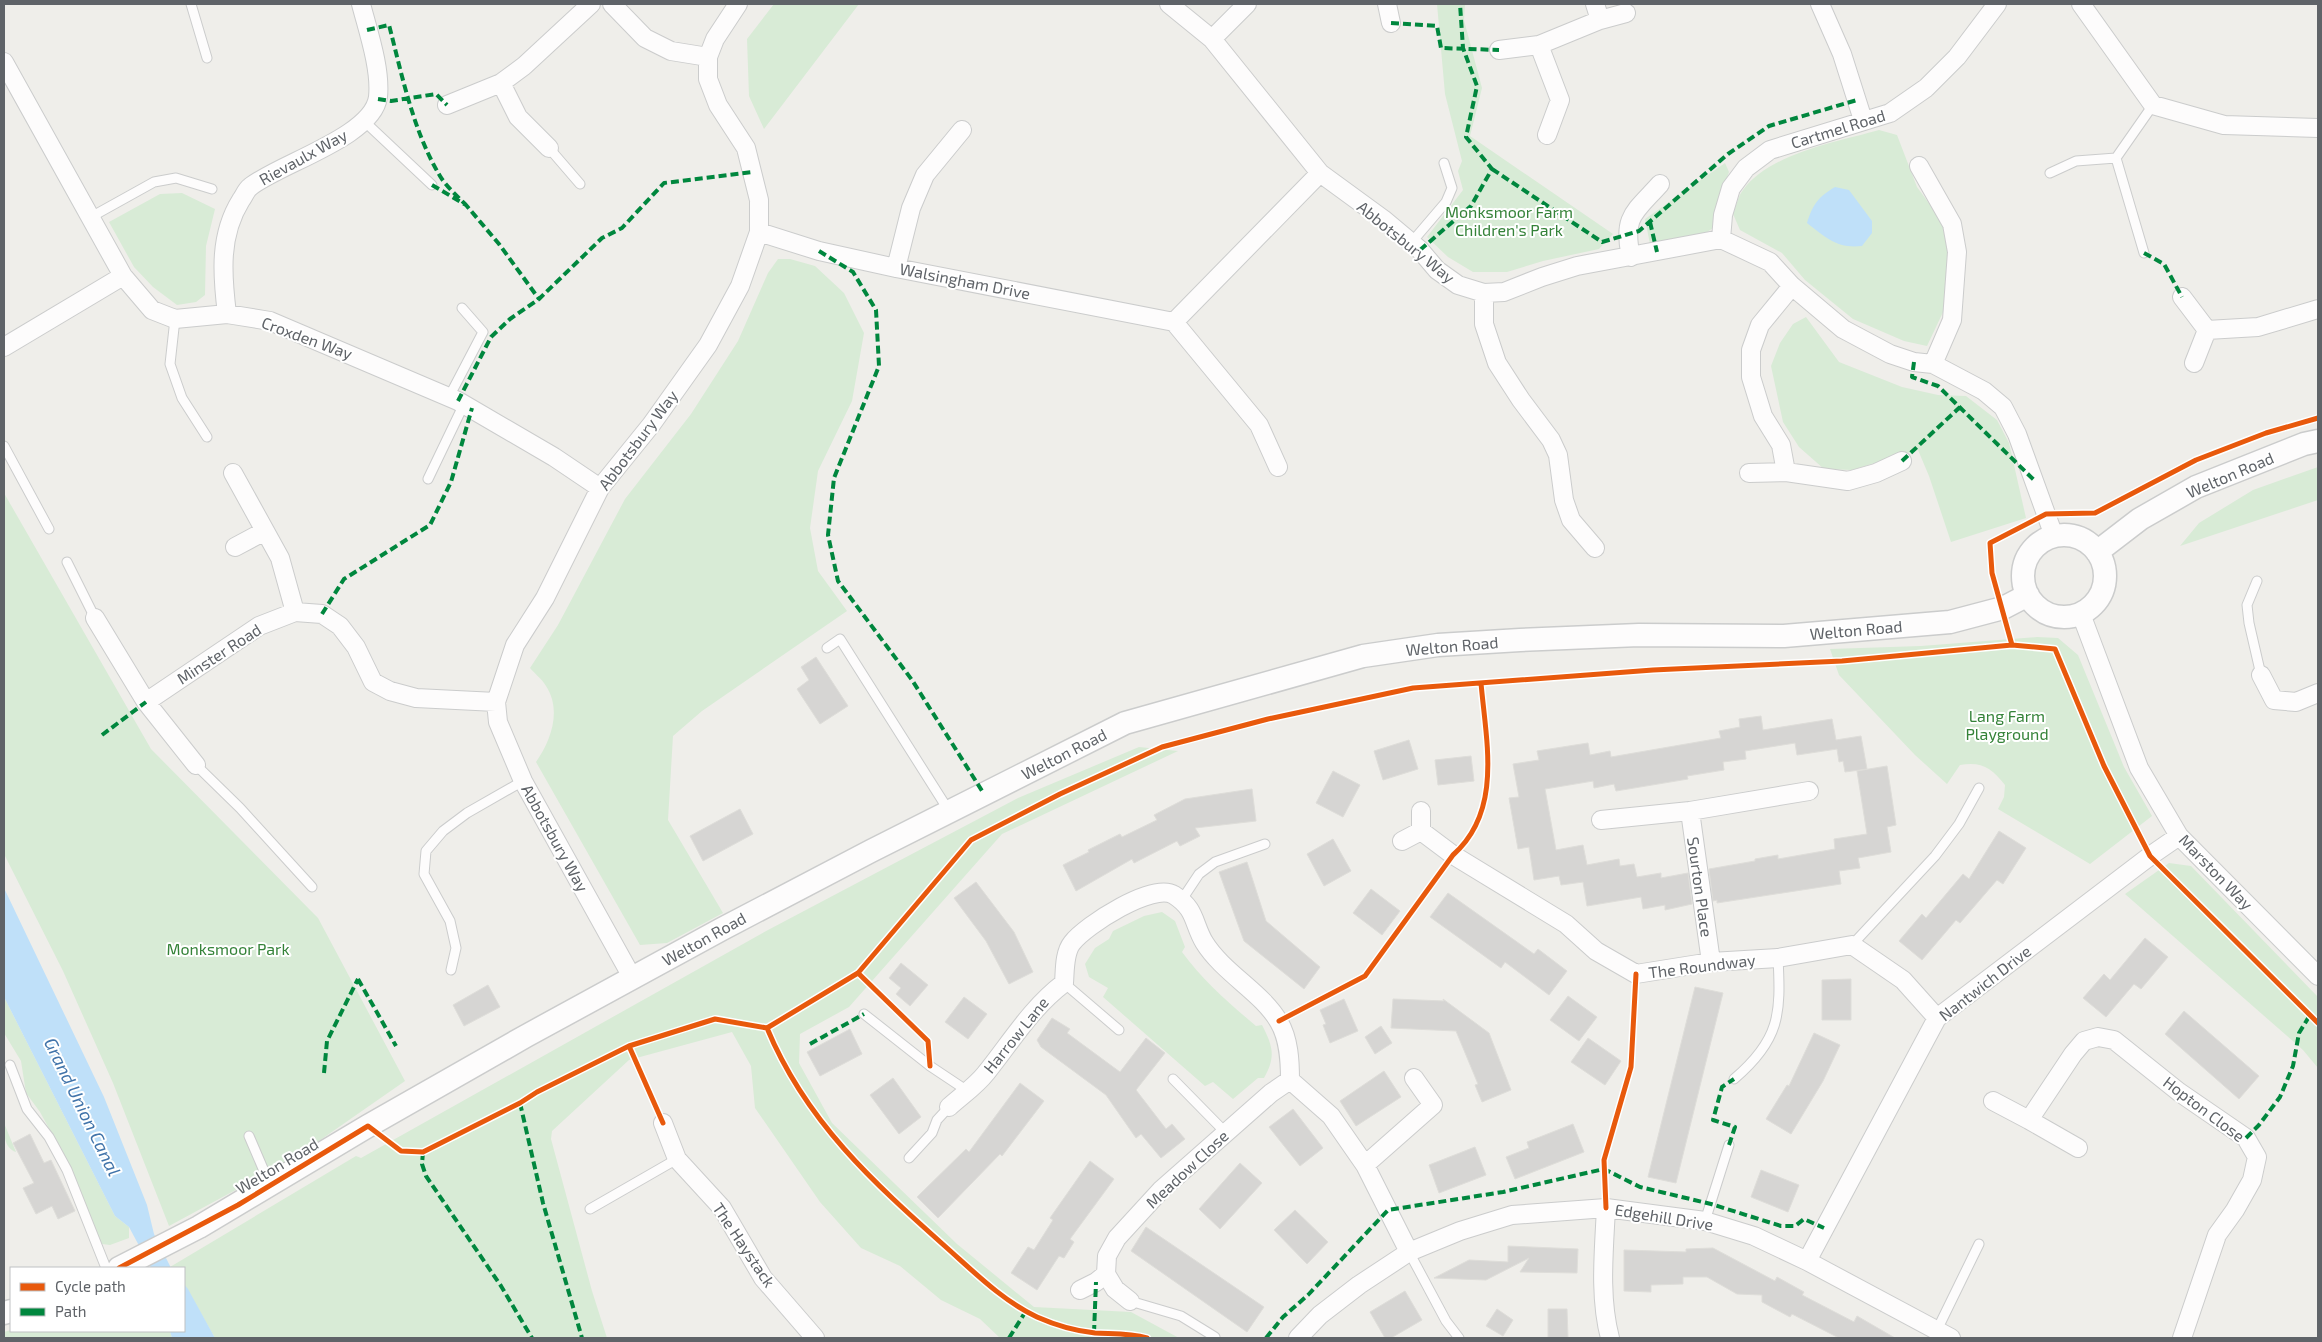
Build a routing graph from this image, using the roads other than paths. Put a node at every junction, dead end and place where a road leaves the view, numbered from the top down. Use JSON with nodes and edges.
{"nodes":[{"id":1,"x":191,"y":4,"type":"edge"},
{"id":2,"x":361,"y":4,"type":"edge"},
{"id":3,"x":591,"y":4,"type":"edge"},
{"id":4,"x":612,"y":4,"type":"edge"},
{"id":5,"x":738,"y":4,"type":"edge"},
{"id":6,"x":1169,"y":4,"type":"edge"},
{"id":7,"x":1247,"y":4,"type":"edge"},
{"id":8,"x":1387,"y":4,"type":"edge"},
{"id":9,"x":1820,"y":4,"type":"edge"},
{"id":10,"x":1997,"y":4,"type":"edge"},
{"id":11,"x":2081,"y":4,"type":"edge"},
{"id":12,"x":1597,"y":12,"type":"edge"},
{"id":13,"x":1626,"y":13,"type":"dead end"},
{"id":14,"x":1391,"y":22,"type":"dead end"},
{"id":15,"x":1212,"y":39,"type":"junction"},
{"id":16,"x":1539,"y":45,"type":"junction"},
{"id":17,"x":1499,"y":50,"type":"dead end"},
{"id":18,"x":708,"y":57,"type":"junction"},
{"id":19,"x":207,"y":58,"type":"dead end"},
{"id":20,"x":4,"y":62,"type":"edge"},
{"id":21,"x":501,"y":84,"type":"junction"},
{"id":22,"x":447,"y":105,"type":"dead end"},
{"id":23,"x":2153,"y":105,"type":"junction"},
{"id":24,"x":1862,"y":120,"type":"junction"},
{"id":25,"x":364,"y":121,"type":"junction"},
{"id":26,"x":2318,"y":128,"type":"edge"},
{"id":27,"x":962,"y":130,"type":"dead end"},
{"id":28,"x":1546,"y":135,"type":"dead end"},
{"id":29,"x":549,"y":148,"type":"joint"},
{"id":30,"x":2116,"y":158,"type":"junction"},
{"id":31,"x":1444,"y":164,"type":"dead end"},
{"id":32,"x":1919,"y":166,"type":"dead end"},
{"id":33,"x":1320,"y":173,"type":"junction"},
{"id":34,"x":2050,"y":173,"type":"dead end"},
{"id":35,"x":580,"y":184,"type":"dead end"},
{"id":36,"x":1660,"y":184,"type":"dead end"},
{"id":37,"x":432,"y":185,"type":"dead end"},
{"id":38,"x":212,"y":189,"type":"dead end"},
{"id":39,"x":91,"y":217,"type":"junction"},
{"id":40,"x":759,"y":232,"type":"junction"},
{"id":41,"x":1721,"y":239,"type":"junction"},
{"id":42,"x":1411,"y":243,"type":"junction"},
{"id":43,"x":2144,"y":253,"type":"dead end"},
{"id":44,"x":1631,"y":257,"type":"junction"},
{"id":45,"x":896,"y":268,"type":"junction"},
{"id":46,"x":123,"y":276,"type":"junction"},
{"id":47,"x":1792,"y":286,"type":"junction"},
{"id":48,"x":1484,"y":293,"type":"junction"},
{"id":49,"x":2182,"y":297,"type":"dead end"},
{"id":50,"x":462,"y":308,"type":"dead end"},
{"id":51,"x":2318,"y":309,"type":"edge"},
{"id":52,"x":227,"y":314,"type":"junction"},
{"id":53,"x":176,"y":319,"type":"junction"},
{"id":54,"x":1174,"y":322,"type":"junction"},
{"id":55,"x":2207,"y":330,"type":"junction"},
{"id":56,"x":4,"y":347,"type":"edge"},
{"id":57,"x":2194,"y":363,"type":"dead end"},
{"id":58,"x":1933,"y":364,"type":"junction"},
{"id":59,"x":457,"y":400,"type":"junction"},
{"id":60,"x":208,"y":437,"type":"dead end"},
{"id":61,"x":2318,"y":441,"type":"edge"},
{"id":62,"x":4,"y":446,"type":"edge"},
{"id":63,"x":1902,"y":461,"type":"dead end"},
{"id":64,"x":1278,"y":467,"type":"dead end"},
{"id":65,"x":1786,"y":472,"type":"junction"},
{"id":66,"x":233,"y":473,"type":"dead end"},
{"id":67,"x":1749,"y":473,"type":"dead end"},
{"id":68,"x":428,"y":479,"type":"dead end"},
{"id":69,"x":600,"y":488,"type":"junction"},
{"id":70,"x":49,"y":529,"type":"dead end"},
{"id":71,"x":266,"y":531,"type":"junction"},
{"id":72,"x":2054,"y":536,"type":"junction"},
{"id":73,"x":235,"y":547,"type":"dead end"},
{"id":74,"x":1595,"y":548,"type":"dead end"},
{"id":75,"x":2097,"y":552,"type":"junction"},
{"id":76,"x":67,"y":562,"type":"dead end"},
{"id":77,"x":2257,"y":581,"type":"dead end"},
{"id":78,"x":2028,"y":595,"type":"junction"},
{"id":79,"x":295,"y":612,"type":"junction"},
{"id":80,"x":2081,"y":614,"type":"junction"},
{"id":81,"x":95,"y":618,"type":"joint"},
{"id":82,"x":827,"y":648,"type":"dead end"},
{"id":83,"x":2261,"y":675,"type":"joint"},
{"id":84,"x":2318,"y":693,"type":"edge"},
{"id":85,"x":146,"y":702,"type":"junction"},
{"id":86,"x":496,"y":702,"type":"junction"},
{"id":87,"x":196,"y":765,"type":"joint"},
{"id":88,"x":523,"y":781,"type":"junction"},
{"id":89,"x":1979,"y":788,"type":"dead end"},
{"id":90,"x":1809,"y":791,"type":"dead end"},
{"id":91,"x":950,"y":811,"type":"junction"},
{"id":92,"x":1420,"y":811,"type":"dead end"},
{"id":93,"x":1690,"y":811,"type":"junction"},
{"id":94,"x":1601,"y":820,"type":"dead end"},
{"id":95,"x":1421,"y":831,"type":"junction"},
{"id":96,"x":2179,"y":836,"type":"junction"},
{"id":97,"x":1402,"y":841,"type":"dead end"},
{"id":98,"x":1265,"y":844,"type":"dead end"},
{"id":99,"x":312,"y":887,"type":"dead end"},
{"id":100,"x":1181,"y":902,"type":"junction"},
{"id":101,"x":1852,"y":945,"type":"junction"},
{"id":102,"x":1778,"y":958,"type":"junction"},
{"id":103,"x":1711,"y":962,"type":"junction"},
{"id":104,"x":451,"y":970,"type":"dead end"},
{"id":105,"x":2318,"y":976,"type":"edge"},
{"id":106,"x":633,"y":979,"type":"junction"},
{"id":107,"x":1064,"y":983,"type":"junction"},
{"id":108,"x":864,"y":1014,"type":"dead end"},
{"id":109,"x":1937,"y":1018,"type":"junction"},
{"id":110,"x":1119,"y":1030,"type":"dead end"},
{"id":111,"x":10,"y":1065,"type":"dead end"},
{"id":112,"x":1414,"y":1078,"type":"dead end"},
{"id":113,"x":1173,"y":1079,"type":"dead end"},
{"id":114,"x":1734,"y":1079,"type":"dead end"},
{"id":115,"x":1290,"y":1080,"type":"junction"},
{"id":116,"x":966,"y":1090,"type":"junction"},
{"id":117,"x":1993,"y":1101,"type":"dead end"},
{"id":118,"x":949,"y":1107,"type":"joint"},
{"id":119,"x":2029,"y":1120,"type":"junction"},
{"id":120,"x":663,"y":1123,"type":"dead end"},
{"id":121,"x":1226,"y":1133,"type":"junction"},
{"id":122,"x":249,"y":1136,"type":"dead end"},
{"id":123,"x":1729,"y":1145,"type":"dead end"},
{"id":124,"x":2078,"y":1148,"type":"dead end"},
{"id":125,"x":909,"y":1158,"type":"dead end"},
{"id":126,"x":677,"y":1159,"type":"junction"},
{"id":127,"x":1365,"y":1164,"type":"junction"},
{"id":128,"x":270,"y":1185,"type":"junction"},
{"id":129,"x":1606,"y":1208,"type":"junction"},
{"id":130,"x":590,"y":1209,"type":"dead end"},
{"id":131,"x":1705,"y":1221,"type":"junction"},
{"id":132,"x":1978,"y":1244,"type":"dead end"},
{"id":133,"x":1409,"y":1252,"type":"junction"},
{"id":134,"x":1807,"y":1261,"type":"junction"},
{"id":135,"x":117,"y":1267,"type":"edge"},
{"id":136,"x":1106,"y":1274,"type":"junction"},
{"id":137,"x":1080,"y":1290,"type":"dead end"},
{"id":138,"x":1130,"y":1301,"type":"joint"},
{"id":139,"x":1944,"y":1334,"type":"edge"},
{"id":140,"x":815,"y":1338,"type":"edge"},
{"id":141,"x":1215,"y":1338,"type":"edge"},
{"id":142,"x":1298,"y":1338,"type":"edge"},
{"id":143,"x":1459,"y":1338,"type":"edge"},
{"id":144,"x":1610,"y":1338,"type":"edge"},
{"id":145,"x":2182,"y":1338,"type":"edge"}],
"edges":[{"from":1,"to":19,"type":"lane"},
{"from":2,"to":25,"type":"street","name":"Rievaulx Way"},
{"from":3,"to":21,"type":"street"},
{"from":4,"to":18,"type":"street"},
{"from":5,"to":18,"type":"street","name":"Abbotsbury Way"},
{"from":6,"to":15,"type":"street","name":"Abbotsbury Way"},
{"from":7,"to":15,"type":"street"},
{"from":8,"to":14,"type":"street"},
{"from":9,"to":24,"type":"street"},
{"from":10,"to":24,"type":"street","name":"Cartmel Road"},
{"from":11,"to":23,"type":"street"},
{"from":12,"to":13,"type":"street"},
{"from":12,"to":16,"type":"street"},
{"from":15,"to":33,"type":"street","name":"Abbotsbury Way"},
{"from":16,"to":17,"type":"street"},
{"from":16,"to":28,"type":"street"},
{"from":18,"to":40,"type":"street","name":"Abbotsbury Way"},
{"from":20,"to":39,"type":"street","name":"Croxden Way"},
{"from":21,"to":22,"type":"street"},
{"from":21,"to":29,"type":"street"},
{"from":23,"to":26,"type":"street"},
{"from":23,"to":30,"type":"lane"},
{"from":24,"to":41,"type":"street","name":"Cartmel Road"},
{"from":25,"to":37,"type":"lane"},
{"from":25,"to":52,"type":"street","name":"Rievaulx Way"},
{"from":27,"to":45,"type":"street"},
{"from":29,"to":35,"type":"lane"},
{"from":30,"to":34,"type":"lane"},
{"from":30,"to":43,"type":"lane"},
{"from":31,"to":42,"type":"lane"},
{"from":32,"to":58,"type":"street"},
{"from":33,"to":42,"type":"street","name":"Abbotsbury Way"},
{"from":33,"to":54,"type":"street"},
{"from":36,"to":44,"type":"street"},
{"from":38,"to":39,"type":"lane"},
{"from":39,"to":46,"type":"street","name":"Croxden Way"},
{"from":40,"to":45,"type":"street","name":"Walsingham Drive"},
{"from":40,"to":69,"type":"street","name":"Abbotsbury Way"},
{"from":41,"to":44,"type":"street","name":"Abbotsbury Way"},
{"from":41,"to":47,"type":"street"},
{"from":42,"to":48,"type":"street","name":"Abbotsbury Way"},
{"from":44,"to":48,"type":"street","name":"Abbotsbury Way"},
{"from":45,"to":54,"type":"street","name":"Walsingham Drive"},
{"from":46,"to":53,"type":"street","name":"Croxden Way"},
{"from":46,"to":56,"type":"street"},
{"from":47,"to":58,"type":"street"},
{"from":47,"to":65,"type":"street"},
{"from":48,"to":74,"type":"street"},
{"from":49,"to":55,"type":"street"},
{"from":50,"to":59,"type":"lane"},
{"from":51,"to":55,"type":"street"},
{"from":52,"to":53,"type":"street","name":"Croxden Way"},
{"from":52,"to":59,"type":"street","name":"Croxden Way"},
{"from":53,"to":60,"type":"lane"},
{"from":54,"to":64,"type":"street"},
{"from":55,"to":57,"type":"street"},
{"from":58,"to":72,"type":"street"},
{"from":59,"to":68,"type":"lane"},
{"from":59,"to":69,"type":"street","name":"Croxden Way"},
{"from":61,"to":75,"type":"street","name":"Welton Road"},
{"from":62,"to":70,"type":"lane"},
{"from":63,"to":65,"type":"street"},
{"from":65,"to":67,"type":"street"},
{"from":66,"to":71,"type":"street"},
{"from":69,"to":86,"type":"street","name":"Abbotsbury Way"},
{"from":71,"to":73,"type":"street"},
{"from":71,"to":79,"type":"street"},
{"from":72,"to":75,"type":"street"},
{"from":72,"to":78,"type":"street"},
{"from":75,"to":80,"type":"street"},
{"from":76,"to":81,"type":"lane"},
{"from":77,"to":83,"type":"lane"},
{"from":78,"to":80,"type":"street"},
{"from":78,"to":91,"type":"street","name":"Welton Road"},
{"from":79,"to":85,"type":"street","name":"Minster Road"},
{"from":79,"to":86,"type":"street","name":"Minster Road"},
{"from":80,"to":96,"type":"street","name":"Marston Way"},
{"from":81,"to":85,"type":"street"},
{"from":82,"to":91,"type":"lane"},
{"from":83,"to":84,"type":"street"},
{"from":85,"to":87,"type":"street"},
{"from":86,"to":88,"type":"street","name":"Abbotsbury Way"},
{"from":87,"to":99,"type":"lane"},
{"from":88,"to":104,"type":"lane"},
{"from":88,"to":106,"type":"street","name":"Abbotsbury Way"},
{"from":89,"to":101,"type":"lane"},
{"from":90,"to":93,"type":"street"},
{"from":91,"to":106,"type":"street","name":"Welton Road"},
{"from":92,"to":95,"type":"street"},
{"from":93,"to":94,"type":"street"},
{"from":93,"to":103,"type":"street","name":"Sourton Place"},
{"from":95,"to":97,"type":"street"},
{"from":95,"to":103,"type":"street","name":"The Roundway"},
{"from":96,"to":105,"type":"street","name":"Marston Way"},
{"from":96,"to":109,"type":"street","name":"Nantwich Drive"},
{"from":98,"to":100,"type":"lane"},
{"from":100,"to":107,"type":"street","name":"Harrow Lane"},
{"from":100,"to":115,"type":"street"},
{"from":101,"to":102,"type":"street","name":"The Roundway"},
{"from":101,"to":109,"type":"street"},
{"from":102,"to":103,"type":"street","name":"The Roundway"},
{"from":102,"to":114,"type":"lane"},
{"from":106,"to":128,"type":"street","name":"Welton Road"},
{"from":107,"to":110,"type":"lane"},
{"from":107,"to":116,"type":"street","name":"Harrow Lane"},
{"from":108,"to":116,"type":"lane"},
{"from":109,"to":134,"type":"street","name":"Nantwich Drive"},
{"from":111,"to":135,"type":"lane"},
{"from":112,"to":127,"type":"street"},
{"from":113,"to":121,"type":"lane"},
{"from":115,"to":121,"type":"street","name":"Meadow Close"},
{"from":115,"to":127,"type":"street"},
{"from":116,"to":118,"type":"street","name":"Harrow Lane"},
{"from":117,"to":119,"type":"street"},
{"from":118,"to":125,"type":"lane"},
{"from":119,"to":124,"type":"street"},
{"from":119,"to":145,"type":"street","name":"Hopton Close"},
{"from":120,"to":126,"type":"street","name":"The Haystack"},
{"from":121,"to":136,"type":"street","name":"Meadow Close"},
{"from":122,"to":128,"type":"lane"},
{"from":123,"to":131,"type":"lane"},
{"from":126,"to":130,"type":"lane"},
{"from":126,"to":140,"type":"street","name":"The Haystack"},
{"from":127,"to":133,"type":"street"},
{"from":128,"to":135,"type":"street","name":"Welton Road"},
{"from":129,"to":131,"type":"street","name":"Edgehill Drive"},
{"from":129,"to":133,"type":"street","name":"Edgehill Drive"},
{"from":129,"to":144,"type":"street"},
{"from":131,"to":134,"type":"street","name":"Edgehill Drive"},
{"from":132,"to":139,"type":"lane"},
{"from":133,"to":142,"type":"street","name":"Edgehill Drive"},
{"from":133,"to":143,"type":"lane"},
{"from":134,"to":139,"type":"street","name":"Edgehill Drive"},
{"from":136,"to":137,"type":"street"},
{"from":136,"to":138,"type":"street"},
{"from":138,"to":141,"type":"lane"}]}
